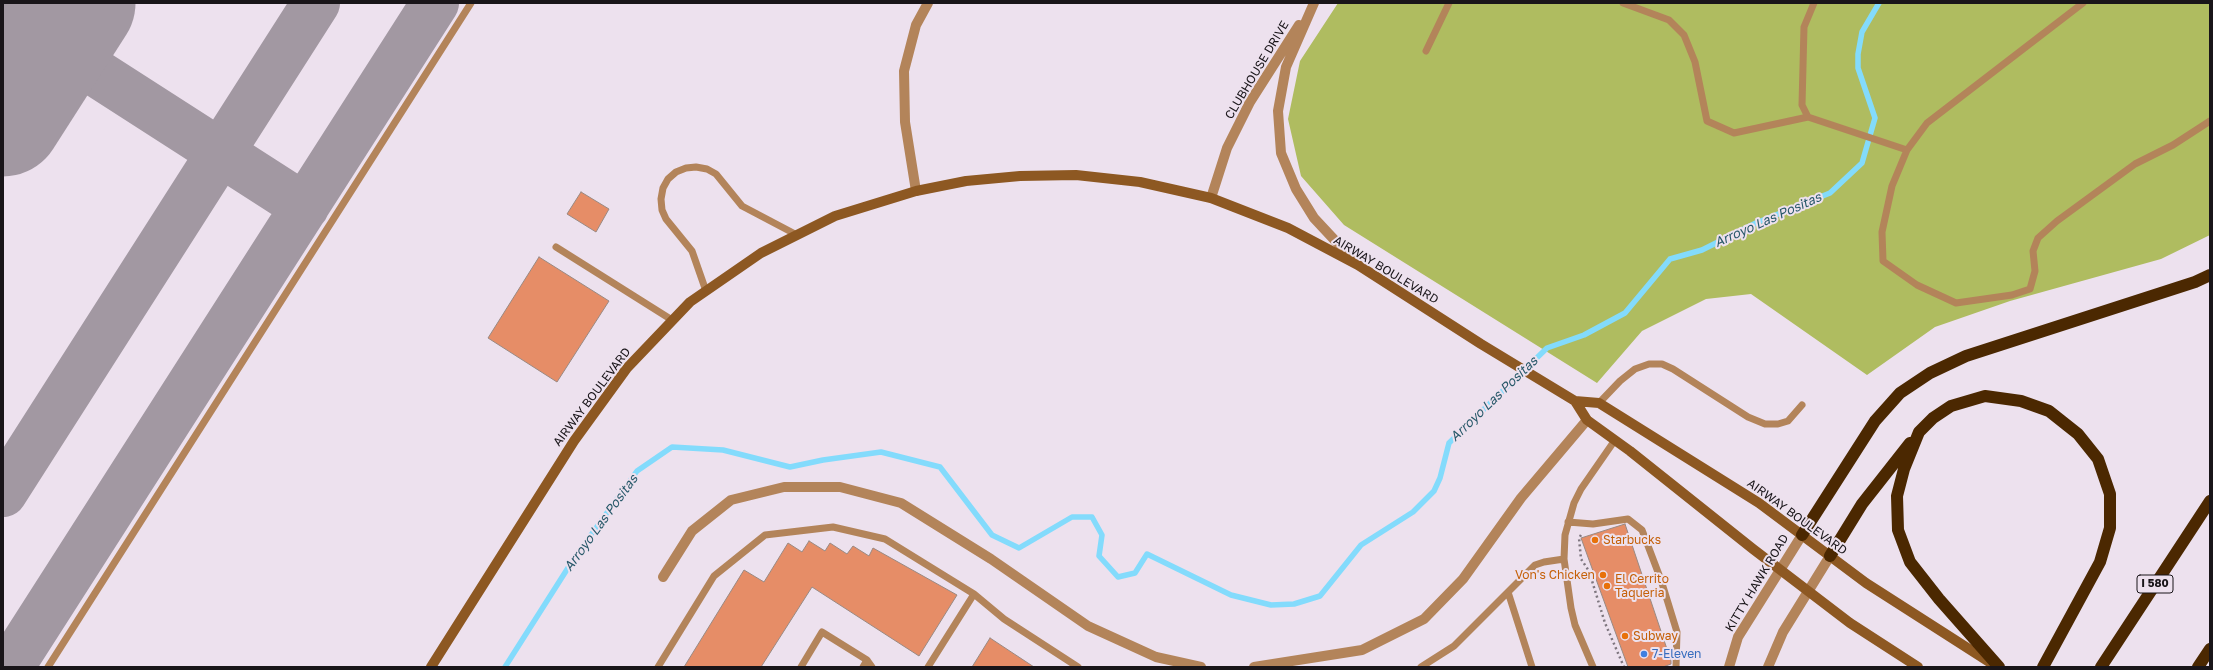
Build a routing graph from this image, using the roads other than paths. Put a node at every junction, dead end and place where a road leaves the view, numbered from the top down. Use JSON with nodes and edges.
{"nodes":[{"id":1,"x":472,"y":3,"type":"edge"},
{"id":2,"x":928,"y":3,"type":"edge"},
{"id":3,"x":1314,"y":3,"type":"edge"},
{"id":4,"x":1449,"y":3,"type":"edge"},
{"id":5,"x":1623,"y":3,"type":"edge"},
{"id":6,"x":1814,"y":3,"type":"edge"},
{"id":7,"x":2083,"y":3,"type":"edge"},
{"id":8,"x":1426,"y":51,"type":"dead end"},
{"id":9,"x":1808,"y":117,"type":"junction"},
{"id":10,"x":2210,"y":121,"type":"edge"},
{"id":11,"x":1907,"y":150,"type":"junction"},
{"id":12,"x":916,"y":191,"type":"junction"},
{"id":13,"x":1211,"y":198,"type":"junction"},
{"id":14,"x":797,"y":235,"type":"junction"},
{"id":15,"x":556,"y":247,"type":"dead end"},
{"id":16,"x":1358,"y":264,"type":"junction"},
{"id":17,"x":2210,"y":275,"type":"edge"},
{"id":18,"x":706,"y":291,"type":"junction"},
{"id":19,"x":672,"y":320,"type":"junction"},
{"id":20,"x":1575,"y":401,"type":"junction"},
{"id":21,"x":1599,"y":403,"type":"junction"},
{"id":22,"x":1802,"y":405,"type":"dead end"},
{"id":23,"x":1587,"y":420,"type":"junction"},
{"id":24,"x":1919,"y":432,"type":"junction"},
{"id":25,"x":1615,"y":440,"type":"junction"},
{"id":26,"x":2210,"y":501,"type":"edge"},
{"id":27,"x":1568,"y":522,"type":"junction"},
{"id":28,"x":1802,"y":535,"type":"junction"},
{"id":29,"x":1830,"y":556,"type":"junction"},
{"id":30,"x":1564,"y":559,"type":"junction"},
{"id":31,"x":1780,"y":570,"type":"junction"},
{"id":32,"x":663,"y":577,"type":"dead end"},
{"id":33,"x":1808,"y":591,"type":"junction"},
{"id":34,"x":1508,"y":592,"type":"junction"},
{"id":35,"x":974,"y":594,"type":"junction"},
{"id":36,"x":2210,"y":649,"type":"edge"},
{"id":37,"x":867,"y":660,"type":"junction"},
{"id":38,"x":48,"y":667,"type":"edge"},
{"id":39,"x":431,"y":667,"type":"edge"},
{"id":40,"x":658,"y":667,"type":"edge"},
{"id":41,"x":800,"y":667,"type":"edge"},
{"id":42,"x":863,"y":667,"type":"edge"},
{"id":43,"x":872,"y":667,"type":"edge"},
{"id":44,"x":928,"y":667,"type":"edge"},
{"id":45,"x":1078,"y":667,"type":"edge"},
{"id":46,"x":1200,"y":667,"type":"edge"},
{"id":47,"x":1254,"y":667,"type":"edge"},
{"id":48,"x":1421,"y":667,"type":"edge"},
{"id":49,"x":1532,"y":667,"type":"edge"},
{"id":50,"x":1592,"y":667,"type":"edge"},
{"id":51,"x":1676,"y":667,"type":"edge"},
{"id":52,"x":1729,"y":667,"type":"edge"},
{"id":53,"x":1768,"y":667,"type":"edge"},
{"id":54,"x":1918,"y":667,"type":"edge"},
{"id":55,"x":1998,"y":667,"type":"edge"},
{"id":56,"x":2043,"y":667,"type":"edge"},
{"id":57,"x":2101,"y":667,"type":"edge"},
{"id":58,"x":2198,"y":667,"type":"edge"}],
"edges":[{"from":1,"to":38,"type":"lane"},
{"from":2,"to":12,"type":"street"},
{"from":3,"to":13,"type":"street","name":"CLUBHOUSE DRIVE"},
{"from":3,"to":16,"type":"street","name":"CLUBHOUSE DRIVE"},
{"from":4,"to":8,"type":"lane"},
{"from":5,"to":9,"type":"lane"},
{"from":6,"to":9,"type":"lane"},
{"from":7,"to":11,"type":"lane"},
{"from":9,"to":11,"type":"lane"},
{"from":10,"to":11,"type":"lane"},
{"from":12,"to":13,"type":"main road","name":"AIRWAY BOULEVARD"},
{"from":12,"to":14,"type":"main road","name":"AIRWAY BOULEVARD"},
{"from":13,"to":16,"type":"main road","name":"AIRWAY BOULEVARD"},
{"from":14,"to":18,"type":"main road","name":"AIRWAY BOULEVARD"},
{"from":14,"to":18,"type":"lane"},
{"from":15,"to":19,"type":"lane"},
{"from":16,"to":20,"type":"main road","name":"AIRWAY BOULEVARD"},
{"from":17,"to":28,"type":"highway"},
{"from":18,"to":19,"type":"main road","name":"AIRWAY BOULEVARD"},
{"from":19,"to":39,"type":"main road","name":"AIRWAY BOULEVARD"},
{"from":20,"to":21,"type":"main road","name":"AIRWAY BOULEVARD"},
{"from":20,"to":23,"type":"main road","name":"AIRWAY BOULEVARD"},
{"from":21,"to":22,"type":"lane"},
{"from":21,"to":28,"type":"main road","name":"AIRWAY BOULEVARD"},
{"from":23,"to":25,"type":"main road","name":"AIRWAY BOULEVARD"},
{"from":23,"to":47,"type":"street"},
{"from":24,"to":29,"type":"highway"},
{"from":24,"to":55,"type":"highway"},
{"from":24,"to":56,"type":"highway"},
{"from":25,"to":27,"type":"lane"},
{"from":25,"to":31,"type":"main road","name":"AIRWAY BOULEVARD"},
{"from":26,"to":57,"type":"highway","number":"I 580"},
{"from":27,"to":30,"type":"lane"},
{"from":27,"to":51,"type":"lane"},
{"from":28,"to":29,"type":"main road","name":"AIRWAY BOULEVARD"},
{"from":28,"to":31,"type":"street","name":"KITTY HAWK ROAD"},
{"from":29,"to":33,"type":"street"},
{"from":29,"to":55,"type":"main road","name":"AIRWAY BOULEVARD"},
{"from":30,"to":34,"type":"lane"},
{"from":30,"to":50,"type":"lane"},
{"from":31,"to":33,"type":"main road","name":"AIRWAY BOULEVARD"},
{"from":31,"to":52,"type":"street","name":"KITTY HAWK ROAD"},
{"from":32,"to":46,"type":"street"},
{"from":33,"to":53,"type":"street"},
{"from":33,"to":54,"type":"main road","name":"AIRWAY BOULEVARD"},
{"from":34,"to":48,"type":"lane"},
{"from":34,"to":49,"type":"lane"},
{"from":35,"to":40,"type":"lane"},
{"from":35,"to":44,"type":"lane"},
{"from":35,"to":45,"type":"lane"},
{"from":36,"to":58,"type":"highway"},
{"from":37,"to":41,"type":"lane"},
{"from":37,"to":42,"type":"lane"},
{"from":37,"to":43,"type":"lane"}]}
